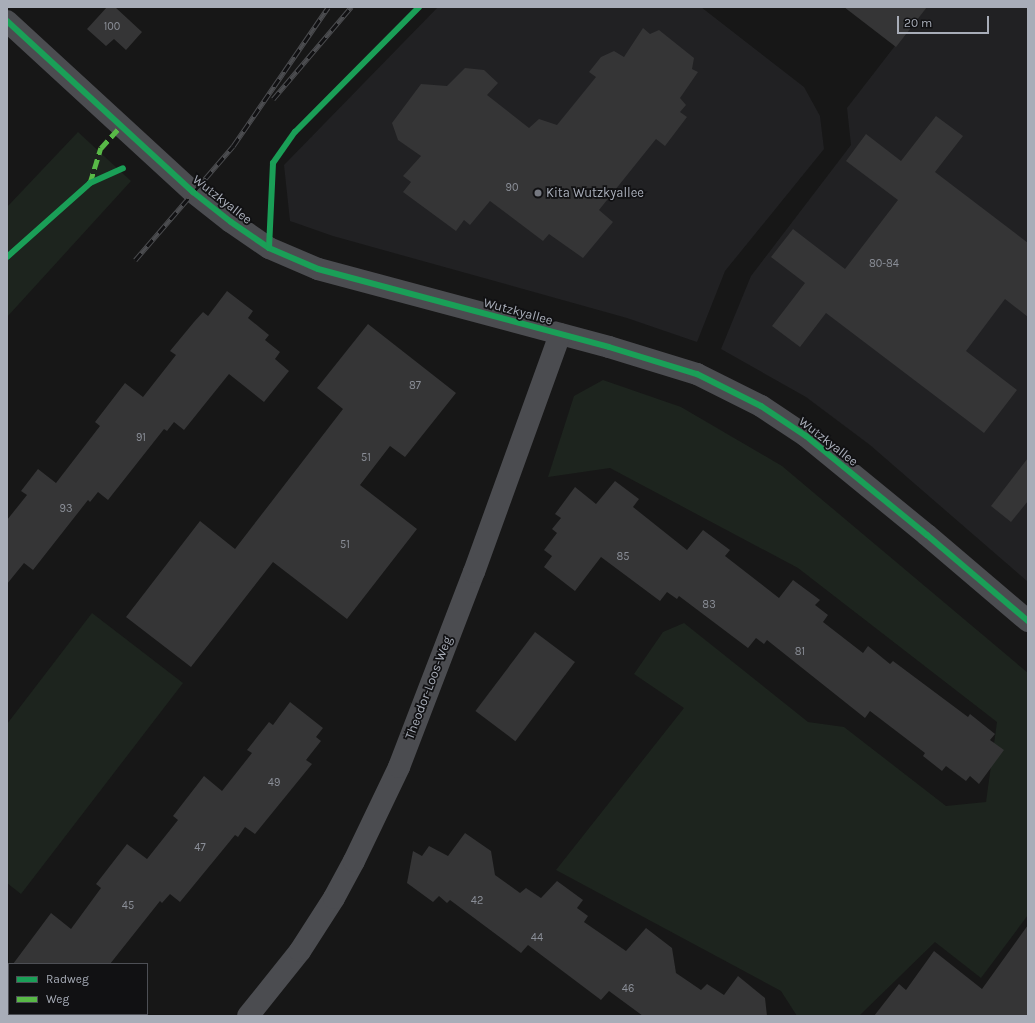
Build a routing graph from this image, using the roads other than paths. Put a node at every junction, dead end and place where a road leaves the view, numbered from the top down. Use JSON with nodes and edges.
{"nodes":[{"id":1,"x":7,"y":21,"type":"edge"},
{"id":2,"x":560,"y":334,"type":"junction"},
{"id":3,"x":1028,"y":621,"type":"edge"},
{"id":4,"x":248,"y":1016,"type":"edge"}],
"edges":[{"from":1,"to":2,"type":"street","name":"Wutzkyallee"},
{"from":2,"to":3,"type":"street","name":"Wutzkyallee"},
{"from":2,"to":4,"type":"street","name":"Theodor-Loos-Weg"}]}
